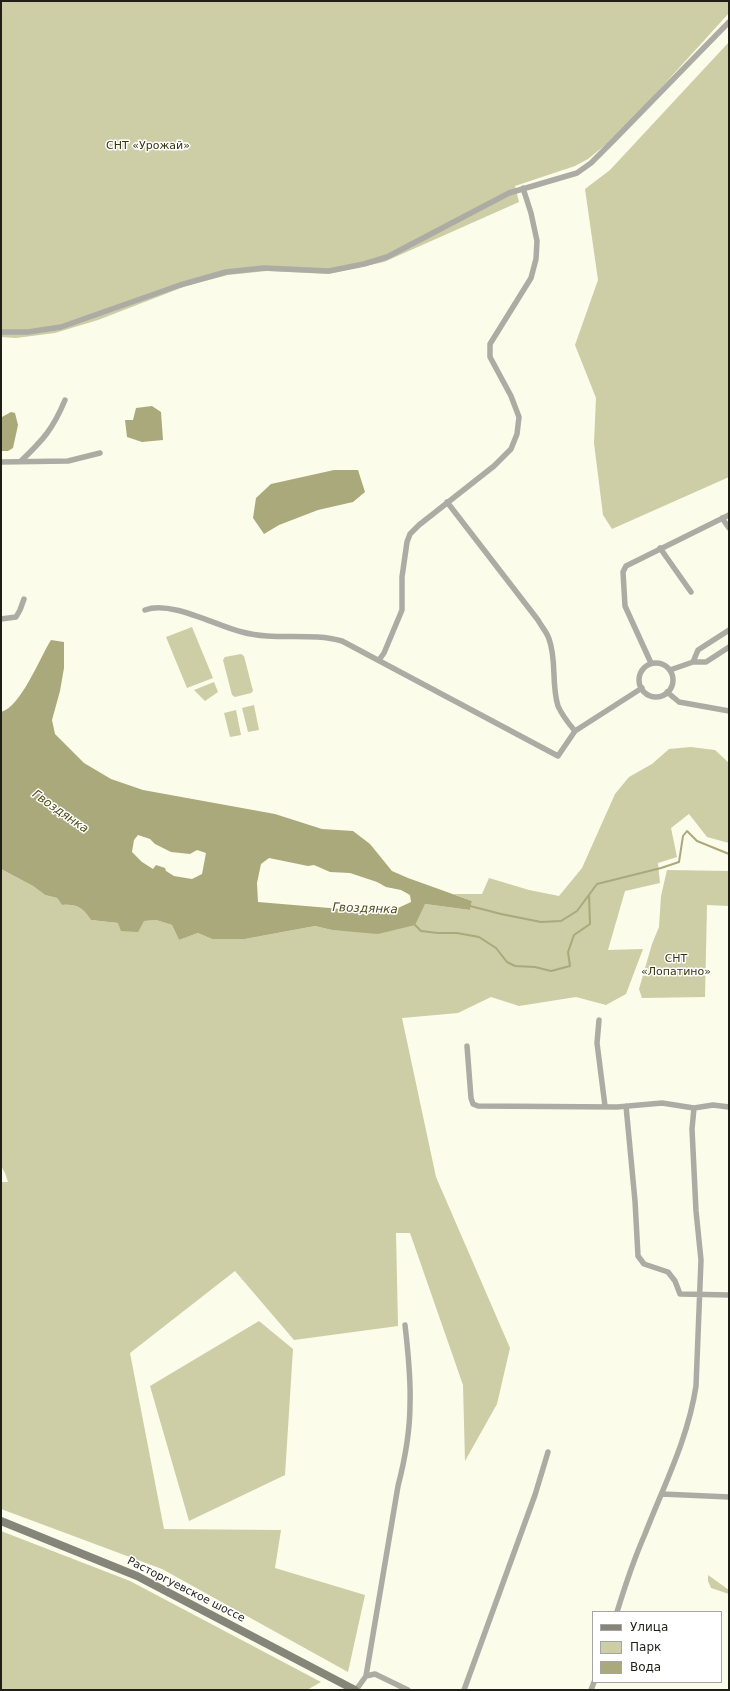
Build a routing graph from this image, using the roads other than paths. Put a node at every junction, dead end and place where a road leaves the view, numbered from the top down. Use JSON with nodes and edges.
{"nodes":[{"id":1,"x":729,"y":22,"type":"edge"},
{"id":2,"x":523,"y":188,"type":"junction"},
{"id":3,"x":1,"y":332,"type":"edge"},
{"id":4,"x":65,"y":400,"type":"dead end"},
{"id":5,"x":100,"y":453,"type":"dead end"},
{"id":6,"x":21,"y":461,"type":"junction"},
{"id":7,"x":1,"y":462,"type":"edge"},
{"id":8,"x":447,"y":502,"type":"junction"},
{"id":9,"x":729,"y":515,"type":"edge"},
{"id":10,"x":722,"y":518,"type":"junction"},
{"id":11,"x":729,"y":528,"type":"edge"},
{"id":12,"x":660,"y":548,"type":"junction"},
{"id":13,"x":691,"y":592,"type":"dead end"},
{"id":14,"x":24,"y":599,"type":"dead end"},
{"id":15,"x":145,"y":610,"type":"dead end"},
{"id":16,"x":1,"y":619,"type":"edge"},
{"id":17,"x":729,"y":630,"type":"edge"},
{"id":18,"x":729,"y":647,"type":"edge"},
{"id":19,"x":379,"y":660,"type":"junction"},
{"id":20,"x":693,"y":662,"type":"junction"},
{"id":21,"x":651,"y":663,"type":"junction"},
{"id":22,"x":670,"y":670,"type":"junction"},
{"id":23,"x":642,"y":688,"type":"junction"},
{"id":24,"x":667,"y":692,"type":"junction"},
{"id":25,"x":729,"y":711,"type":"edge"},
{"id":26,"x":575,"y":732,"type":"junction"},
{"id":27,"x":599,"y":1020,"type":"dead end"},
{"id":28,"x":467,"y":1046,"type":"dead end"},
{"id":29,"x":605,"y":1106,"type":"junction"},
{"id":30,"x":626,"y":1106,"type":"junction"},
{"id":31,"x":729,"y":1107,"type":"edge"},
{"id":32,"x":694,"y":1108,"type":"junction"},
{"id":33,"x":700,"y":1295,"type":"junction"},
{"id":34,"x":729,"y":1295,"type":"edge"},
{"id":35,"x":405,"y":1325,"type":"dead end"},
{"id":36,"x":548,"y":1452,"type":"dead end"},
{"id":37,"x":662,"y":1494,"type":"junction"},
{"id":38,"x":729,"y":1497,"type":"edge"},
{"id":39,"x":1,"y":1521,"type":"edge"},
{"id":40,"x":617,"y":1611,"type":"edge"},
{"id":41,"x":366,"y":1676,"type":"junction"},
{"id":42,"x":355,"y":1690,"type":"edge"},
{"id":43,"x":408,"y":1690,"type":"edge"},
{"id":44,"x":464,"y":1690,"type":"edge"}],
"edges":[{"from":1,"to":2,"type":"street"},
{"from":2,"to":3,"type":"street"},
{"from":2,"to":8,"type":"street"},
{"from":4,"to":6,"type":"street"},
{"from":5,"to":6,"type":"street"},
{"from":6,"to":7,"type":"street"},
{"from":8,"to":19,"type":"street"},
{"from":8,"to":26,"type":"street"},
{"from":9,"to":10,"type":"street"},
{"from":10,"to":11,"type":"street"},
{"from":10,"to":12,"type":"street"},
{"from":12,"to":13,"type":"street"},
{"from":12,"to":21,"type":"street"},
{"from":14,"to":16,"type":"street"},
{"from":15,"to":19,"type":"street"},
{"from":17,"to":20,"type":"street"},
{"from":18,"to":20,"type":"street"},
{"from":19,"to":26,"type":"street"},
{"from":20,"to":22,"type":"street"},
{"from":21,"to":22,"type":"street"},
{"from":21,"to":23,"type":"street"},
{"from":22,"to":24,"type":"street"},
{"from":23,"to":24,"type":"street"},
{"from":23,"to":26,"type":"street"},
{"from":24,"to":25,"type":"street"},
{"from":27,"to":29,"type":"street"},
{"from":28,"to":29,"type":"street"},
{"from":29,"to":30,"type":"street"},
{"from":30,"to":32,"type":"street"},
{"from":30,"to":33,"type":"street"},
{"from":31,"to":32,"type":"street"},
{"from":32,"to":33,"type":"street"},
{"from":33,"to":34,"type":"street"},
{"from":33,"to":37,"type":"street"},
{"from":35,"to":41,"type":"street"},
{"from":36,"to":44,"type":"street"},
{"from":37,"to":38,"type":"street"},
{"from":37,"to":40,"type":"street"},
{"from":39,"to":42,"type":"main road","name":"Расторгуевское шоссе"},
{"from":41,"to":42,"type":"street"},
{"from":41,"to":43,"type":"street"}]}
